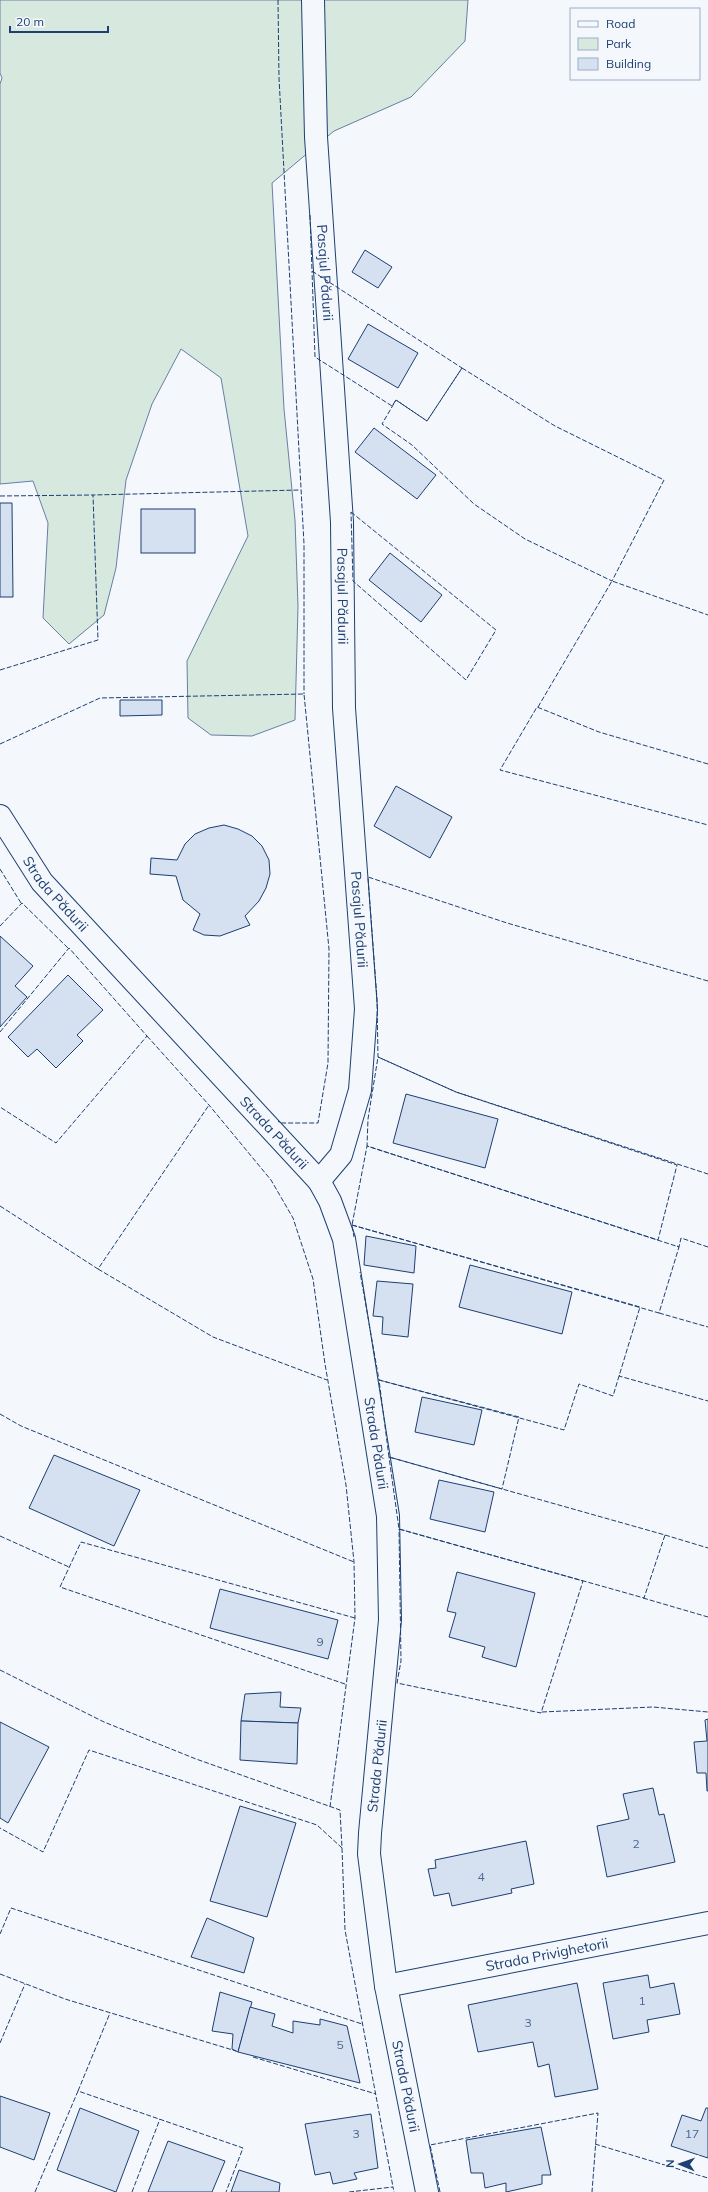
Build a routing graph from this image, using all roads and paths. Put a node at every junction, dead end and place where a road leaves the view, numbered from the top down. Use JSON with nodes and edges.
{"nodes":[{"id":1,"x":313,"y":0,"type":"edge"},
{"id":2,"x":0,"y":816,"type":"edge"},
{"id":3,"x":319,"y":1181,"type":"junction"},
{"id":4,"x":708,"y":1923,"type":"edge"},
{"id":5,"x":386,"y":1986,"type":"junction"},
{"id":6,"x":427,"y":2192,"type":"edge"}],
"edges":[{"from":1,"to":3,"type":"street","name":"Pasajul Pădurii"},
{"from":2,"to":3,"type":"street","name":"Strada Pădurii"},
{"from":3,"to":5,"type":"street","name":"Strada Pădurii"},
{"from":4,"to":5,"type":"street","name":"Strada Privighetorii"},
{"from":5,"to":6,"type":"street","name":"Strada Pădurii"}]}
